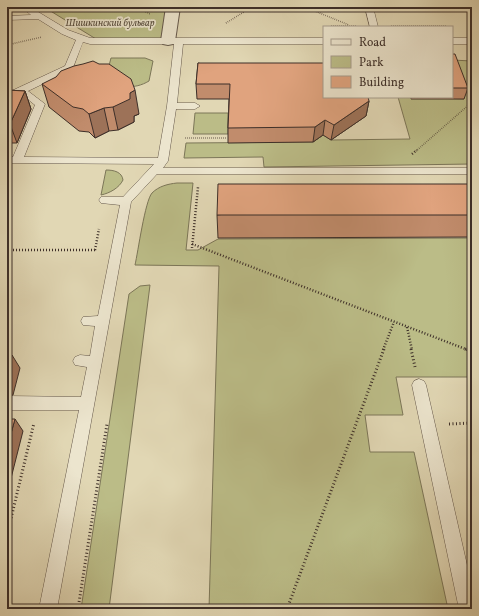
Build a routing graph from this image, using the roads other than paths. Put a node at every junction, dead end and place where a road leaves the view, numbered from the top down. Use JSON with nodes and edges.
{"nodes":[{"id":1,"x":26,"y":7,"type":"edge"},
{"id":2,"x":173,"y":7,"type":"edge"},
{"id":3,"x":368,"y":7,"type":"edge"},
{"id":4,"x":41,"y":17,"type":"junction"},
{"id":5,"x":7,"y":18,"type":"edge"},
{"id":6,"x":374,"y":26,"type":"edge"},
{"id":7,"x":80,"y":39,"type":"junction"},
{"id":8,"x":174,"y":41,"type":"junction"},
{"id":9,"x":323,"y":41,"type":"edge"},
{"id":10,"x":453,"y":41,"type":"edge"},
{"id":11,"x":472,"y":42,"type":"edge"},
{"id":12,"x":21,"y":90,"type":"junction"},
{"id":13,"x":7,"y":97,"type":"edge"},
{"id":14,"x":172,"y":106,"type":"junction"},
{"id":15,"x":195,"y":106,"type":"dead end"},
{"id":16,"x":12,"y":160,"type":"edge"},
{"id":17,"x":163,"y":161,"type":"junction"},
{"id":18,"x":153,"y":171,"type":"junction"},
{"id":19,"x":472,"y":171,"type":"edge"},
{"id":20,"x":105,"y":200,"type":"dead end"},
{"id":21,"x":126,"y":201,"type":"junction"},
{"id":22,"x":88,"y":321,"type":"dead end"},
{"id":23,"x":103,"y":321,"type":"junction"},
{"id":24,"x":80,"y":361,"type":"dead end"},
{"id":25,"x":95,"y":362,"type":"junction"},
{"id":26,"x":419,"y":385,"type":"road end"},
{"id":27,"x":7,"y":403,"type":"edge"},
{"id":28,"x":87,"y":404,"type":"junction"},
{"id":29,"x":48,"y":609,"type":"edge"},
{"id":30,"x":468,"y":609,"type":"edge"}],
"edges":[{"from":1,"to":4,"type":"lane"},
{"from":2,"to":8,"type":"street"},
{"from":3,"to":6,"type":"lane"},
{"from":4,"to":5,"type":"lane"},
{"from":4,"to":7,"type":"lane"},
{"from":7,"to":8,"type":"lane"},
{"from":7,"to":12,"type":"lane"},
{"from":8,"to":9,"type":"lane"},
{"from":8,"to":14,"type":"lane"},
{"from":10,"to":11,"type":"lane"},
{"from":12,"to":13,"type":"lane"},
{"from":12,"to":16,"type":"lane"},
{"from":14,"to":15,"type":"lane"},
{"from":14,"to":17,"type":"lane"},
{"from":16,"to":17,"type":"lane"},
{"from":17,"to":18,"type":"lane"},
{"from":18,"to":19,"type":"lane"},
{"from":18,"to":21,"type":"lane"},
{"from":20,"to":21,"type":"lane"},
{"from":21,"to":23,"type":"lane"},
{"from":22,"to":23,"type":"lane"},
{"from":23,"to":25,"type":"lane"},
{"from":24,"to":25,"type":"lane"},
{"from":25,"to":28,"type":"lane"},
{"from":26,"to":30,"type":"lane"},
{"from":27,"to":28,"type":"lane"},
{"from":28,"to":29,"type":"lane"}]}
